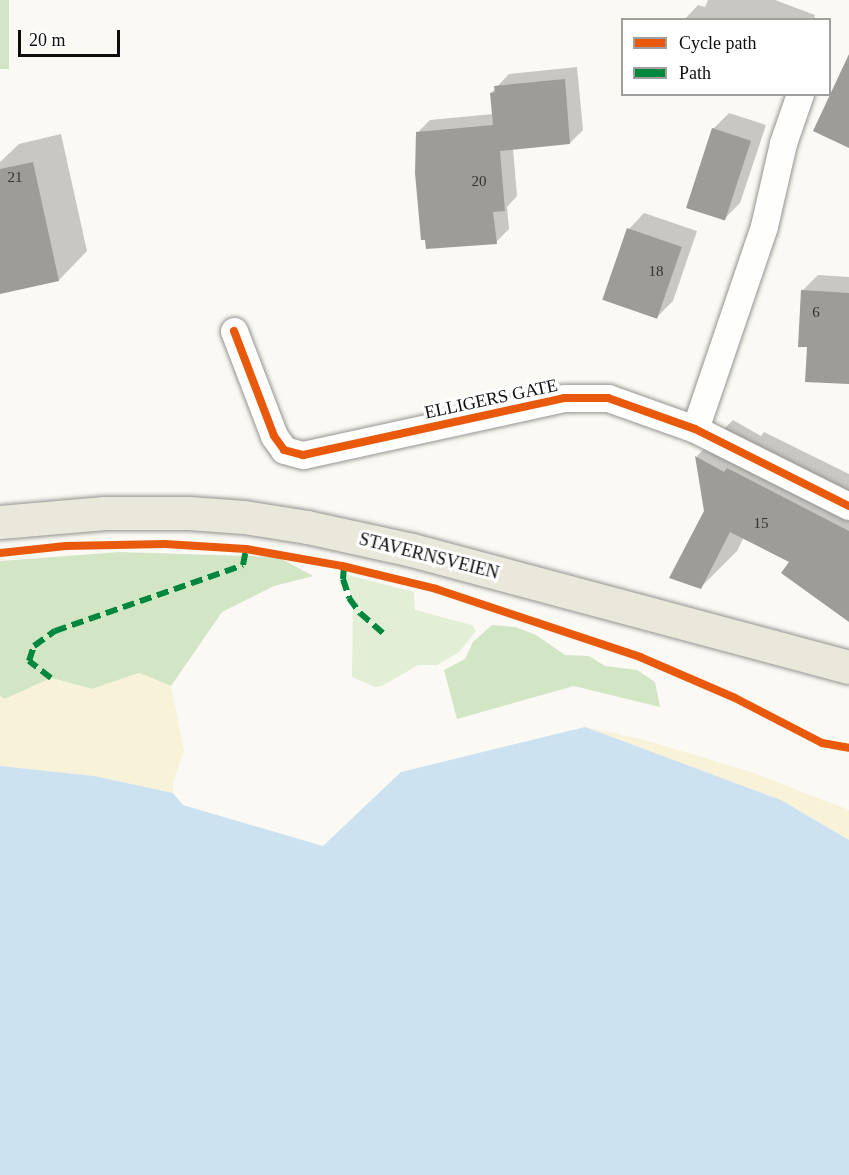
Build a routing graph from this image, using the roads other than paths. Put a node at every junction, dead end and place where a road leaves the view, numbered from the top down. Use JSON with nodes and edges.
{"nodes":[{"id":1,"x":799,"y":96,"type":"edge"},
{"id":2,"x":234,"y":331,"type":"dead end"},
{"id":3,"x":695,"y":429,"type":"junction"},
{"id":4,"x":849,"y":506,"type":"edge"},
{"id":5,"x":0,"y":522,"type":"edge"},
{"id":6,"x":849,"y":667,"type":"edge"}],
"edges":[{"from":1,"to":3,"type":"street"},
{"from":2,"to":3,"type":"street","name":"ELLIGERS GATE"},
{"from":3,"to":4,"type":"street","name":"ELLIGERS GATE"},
{"from":5,"to":6,"type":"main road","name":"STAVERNSVEIEN"}]}
